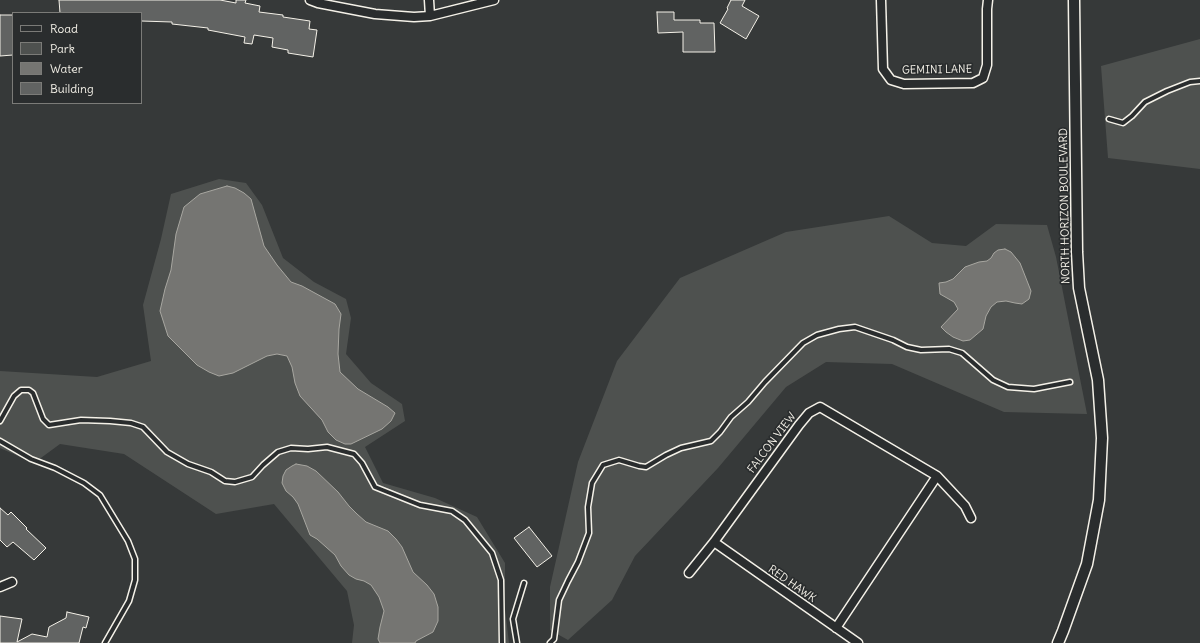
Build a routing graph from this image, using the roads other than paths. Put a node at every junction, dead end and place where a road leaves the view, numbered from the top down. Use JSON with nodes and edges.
{"nodes":[{"id":1,"x":310,"y":0,"type":"edge"},
{"id":2,"x":429,"y":0,"type":"edge"},
{"id":3,"x":494,"y":0,"type":"edge"},
{"id":4,"x":880,"y":0,"type":"edge"},
{"id":5,"x":988,"y":0,"type":"edge"},
{"id":6,"x":1074,"y":0,"type":"edge"},
{"id":7,"x":430,"y":16,"type":"junction"},
{"id":8,"x":1200,"y":81,"type":"edge"},
{"id":9,"x":1109,"y":119,"type":"dead end"},
{"id":10,"x":1070,"y":382,"type":"dead end"},
{"id":11,"x":0,"y":420,"type":"edge"},
{"id":12,"x":0,"y":441,"type":"edge"},
{"id":13,"x":937,"y":476,"type":"junction"},
{"id":14,"x":972,"y":518,"type":"dead end"},
{"id":15,"x":714,"y":542,"type":"junction"},
{"id":16,"x":689,"y":573,"type":"dead end"},
{"id":17,"x":12,"y":582,"type":"dead end"},
{"id":18,"x":524,"y":583,"type":"dead end"},
{"id":19,"x":0,"y":587,"type":"edge"},
{"id":20,"x":836,"y":628,"type":"junction"},
{"id":21,"x":105,"y":643,"type":"edge"},
{"id":22,"x":502,"y":643,"type":"edge"},
{"id":23,"x":517,"y":643,"type":"edge"},
{"id":24,"x":550,"y":643,"type":"edge"},
{"id":25,"x":858,"y":643,"type":"edge"},
{"id":26,"x":1058,"y":643,"type":"edge"}],
"edges":[{"from":1,"to":7,"type":"street"},
{"from":2,"to":7,"type":"street"},
{"from":3,"to":7,"type":"street"},
{"from":4,"to":5,"type":"street","name":"GEMINI LANE"},
{"from":6,"to":26,"type":"street","name":"NORTH HORIZON BOULEVARD"},
{"from":8,"to":9,"type":"lane"},
{"from":10,"to":24,"type":"lane"},
{"from":11,"to":22,"type":"lane"},
{"from":12,"to":21,"type":"lane"},
{"from":13,"to":14,"type":"street","name":"FALCON VIEW"},
{"from":13,"to":15,"type":"street","name":"FALCON VIEW"},
{"from":13,"to":20,"type":"street"},
{"from":15,"to":16,"type":"street","name":"FALCON VIEW"},
{"from":15,"to":20,"type":"street","name":"RED HAWK"},
{"from":17,"to":19,"type":"street"},
{"from":18,"to":23,"type":"lane"},
{"from":20,"to":25,"type":"street","name":"RED HAWK"}]}
